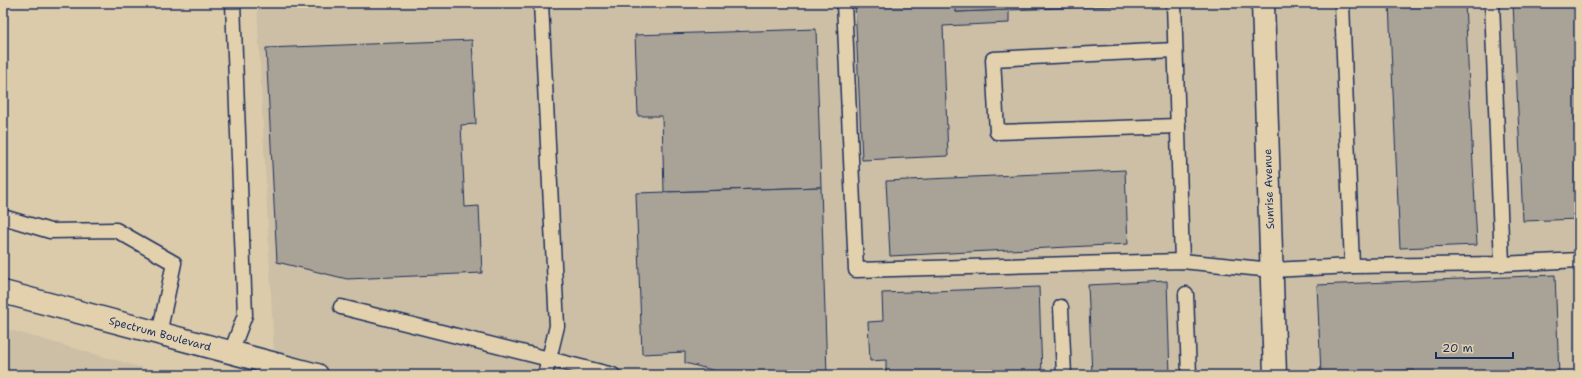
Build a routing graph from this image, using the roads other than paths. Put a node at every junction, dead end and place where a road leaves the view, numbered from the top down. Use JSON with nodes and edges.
{"nodes":[{"id":1,"x":233,"y":3,"type":"edge"},
{"id":2,"x":541,"y":3,"type":"edge"},
{"id":3,"x":844,"y":3,"type":"edge"},
{"id":4,"x":1174,"y":3,"type":"edge"},
{"id":5,"x":1263,"y":3,"type":"edge"},
{"id":6,"x":1342,"y":3,"type":"edge"},
{"id":7,"x":1492,"y":3,"type":"edge"},
{"id":8,"x":1175,"y":50,"type":"junction"},
{"id":9,"x":1178,"y":126,"type":"junction"},
{"id":10,"x":3,"y":217,"type":"edge"},
{"id":11,"x":1579,"y":260,"type":"edge"},
{"id":12,"x":1182,"y":261,"type":"junction"},
{"id":13,"x":1502,"y":264,"type":"junction"},
{"id":14,"x":1352,"y":266,"type":"junction"},
{"id":15,"x":1272,"y":270,"type":"junction"},
{"id":16,"x":3,"y":292,"type":"edge"},
{"id":17,"x":1186,"y":294,"type":"dead end"},
{"id":18,"x":341,"y":307,"type":"dead end"},
{"id":19,"x":1061,"y":307,"type":"dead end"},
{"id":20,"x":159,"y":334,"type":"junction"},
{"id":21,"x":231,"y":352,"type":"junction"},
{"id":22,"x":549,"y":360,"type":"junction"},
{"id":23,"x":317,"y":375,"type":"edge"},
{"id":24,"x":546,"y":375,"type":"edge"},
{"id":25,"x":613,"y":375,"type":"edge"},
{"id":26,"x":1064,"y":375,"type":"edge"},
{"id":27,"x":1189,"y":375,"type":"edge"},
{"id":28,"x":1275,"y":375,"type":"edge"}],
"edges":[{"from":1,"to":21,"type":"lane"},
{"from":2,"to":22,"type":"lane"},
{"from":3,"to":12,"type":"lane"},
{"from":4,"to":8,"type":"lane"},
{"from":5,"to":15,"type":"street","name":"Sunrise Avenue"},
{"from":6,"to":14,"type":"lane"},
{"from":7,"to":13,"type":"lane"},
{"from":8,"to":9,"type":"lane"},
{"from":8,"to":9,"type":"lane"},
{"from":9,"to":12,"type":"lane"},
{"from":10,"to":20,"type":"lane"},
{"from":11,"to":13,"type":"lane"},
{"from":12,"to":15,"type":"lane"},
{"from":13,"to":14,"type":"lane"},
{"from":14,"to":15,"type":"lane"},
{"from":15,"to":28,"type":"street","name":"Sunrise Avenue"},
{"from":16,"to":20,"type":"street","name":"Spectrum Boulevard"},
{"from":17,"to":27,"type":"lane"},
{"from":18,"to":22,"type":"lane"},
{"from":19,"to":26,"type":"lane"},
{"from":20,"to":21,"type":"street","name":"Spectrum Boulevard"},
{"from":21,"to":23,"type":"street","name":"Spectrum Boulevard"},
{"from":22,"to":24,"type":"lane"},
{"from":22,"to":25,"type":"lane"}]}
